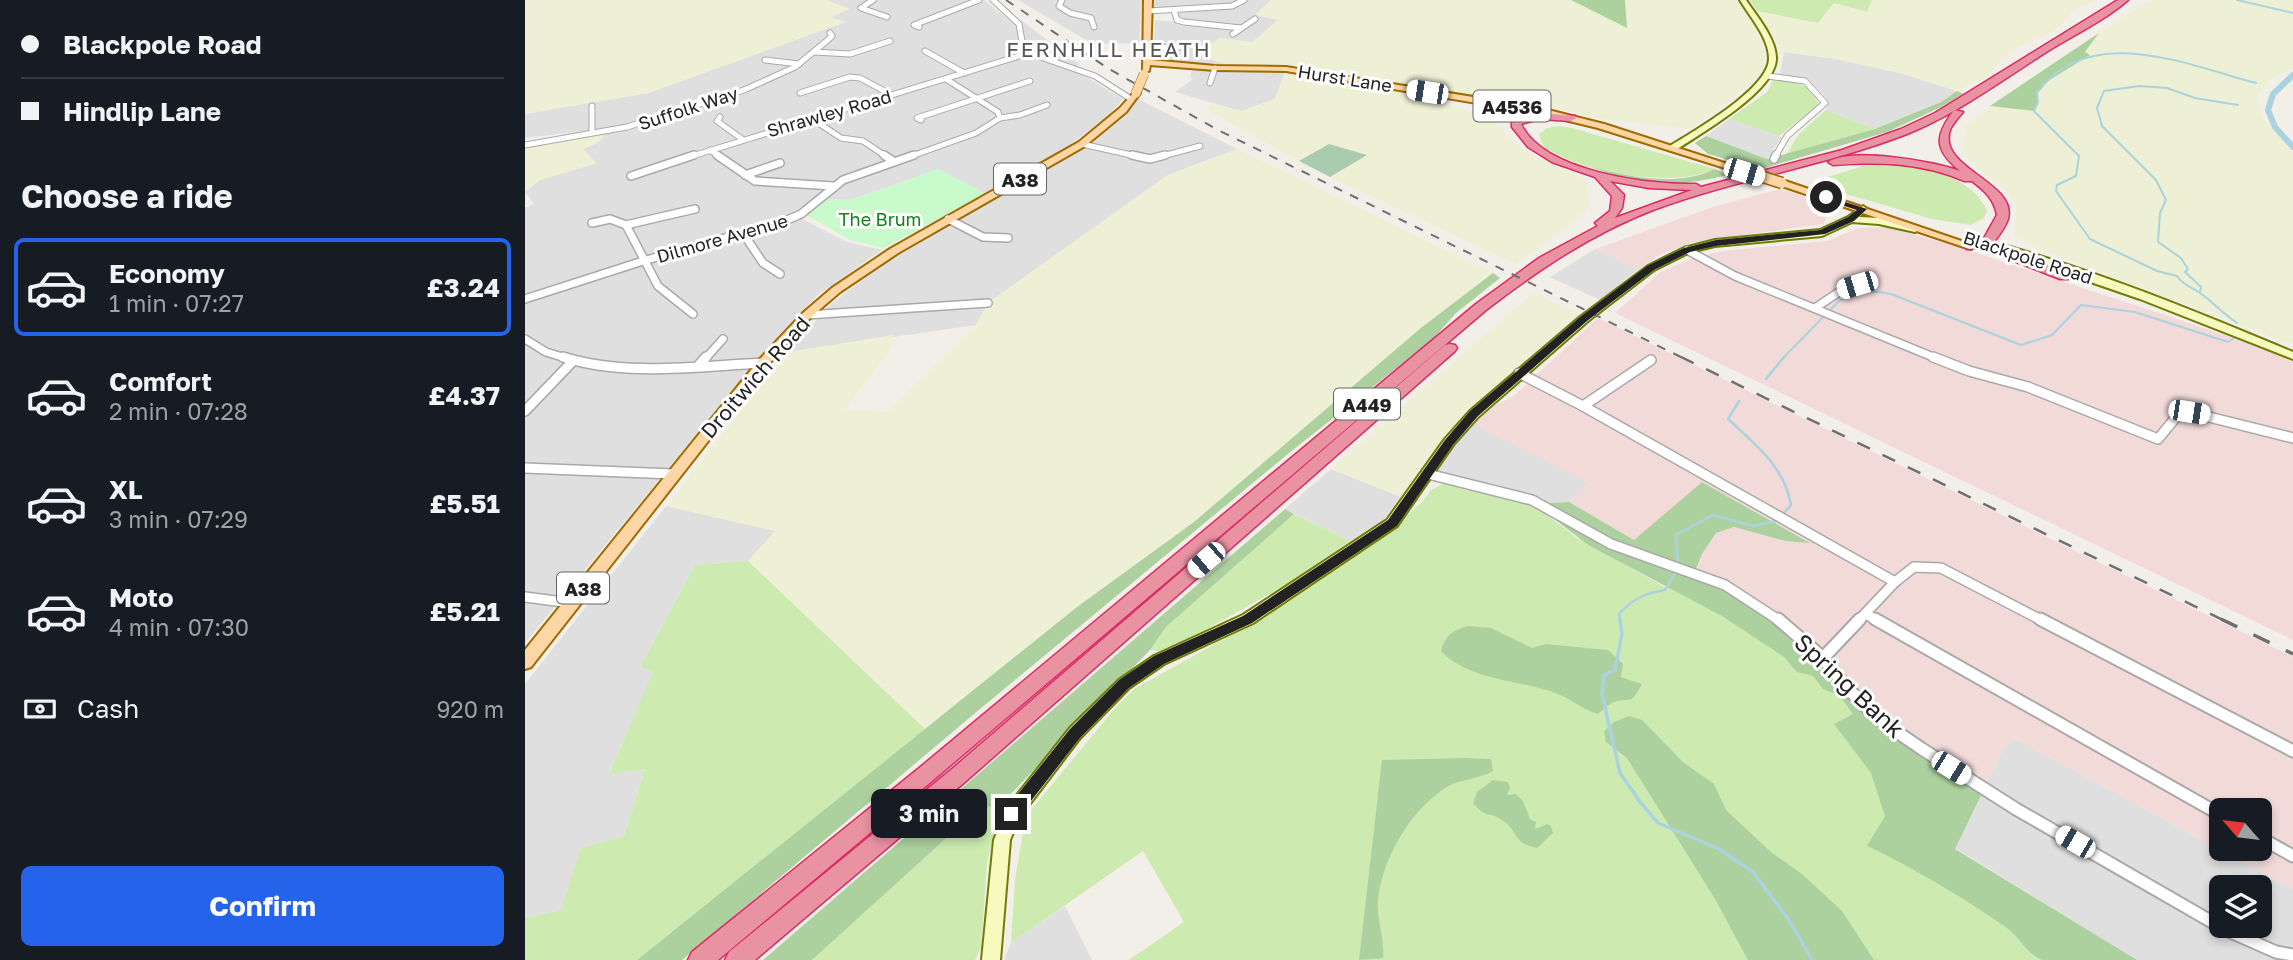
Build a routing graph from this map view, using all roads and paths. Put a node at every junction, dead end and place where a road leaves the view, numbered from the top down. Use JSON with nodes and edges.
{"nodes":[{"id":1,"x":873,"y":0,"type":"edge"},
{"id":2,"x":979,"y":0,"type":"edge"},
{"id":3,"x":993,"y":0,"type":"edge"},
{"id":4,"x":1062,"y":0,"type":"edge"},
{"id":5,"x":1148,"y":0,"type":"edge"},
{"id":6,"x":1244,"y":0,"type":"edge"},
{"id":7,"x":1743,"y":0,"type":"edge"},
{"id":8,"x":2124,"y":0,"type":"edge"},
{"id":9,"x":2138,"y":0,"type":"edge"},
{"id":10,"x":1174,"y":10,"type":"junction"},
{"id":11,"x":1148,"y":11,"type":"junction"},
{"id":12,"x":887,"y":17,"type":"dead end"},
{"id":13,"x":1255,"y":19,"type":"dead end"},
{"id":14,"x":919,"y":27,"type":"dead end"},
{"id":15,"x":1094,"y":27,"type":"dead end"},
{"id":16,"x":1241,"y":28,"type":"junction"},
{"id":17,"x":840,"y":33,"type":"dead end"},
{"id":18,"x":1233,"y":34,"type":"dead end"},
{"id":19,"x":884,"y":42,"type":"dead end"},
{"id":20,"x":1181,"y":47,"type":"dead end"},
{"id":21,"x":1148,"y":48,"type":"junction"},
{"id":22,"x":925,"y":51,"type":"dead end"},
{"id":23,"x":814,"y":52,"type":"junction"},
{"id":24,"x":1028,"y":53,"type":"junction"},
{"id":25,"x":765,"y":60,"type":"dead end"},
{"id":26,"x":1148,"y":62,"type":"junction"},
{"id":27,"x":799,"y":64,"type":"junction"},
{"id":28,"x":1215,"y":68,"type":"junction"},
{"id":29,"x":964,"y":73,"type":"junction"},
{"id":30,"x":1769,"y":76,"type":"junction"},
{"id":31,"x":946,"y":79,"type":"junction"},
{"id":32,"x":1030,"y":81,"type":"dead end"},
{"id":33,"x":1199,"y":83,"type":"dead end"},
{"id":34,"x":800,"y":93,"type":"dead end"},
{"id":35,"x":892,"y":95,"type":"junction"},
{"id":36,"x":1134,"y":96,"type":"junction"},
{"id":37,"x":976,"y":98,"type":"junction"},
{"id":38,"x":1047,"y":105,"type":"dead end"},
{"id":39,"x":592,"y":106,"type":"dead end"},
{"id":40,"x":1519,"y":107,"type":"junction"},
{"id":41,"x":1958,"y":112,"type":"junction"},
{"id":42,"x":720,"y":117,"type":"dead end"},
{"id":43,"x":1000,"y":118,"type":"junction"},
{"id":44,"x":1571,"y":118,"type":"junction"},
{"id":45,"x":814,"y":120,"type":"junction"},
{"id":46,"x":921,"y":120,"type":"dead end"},
{"id":47,"x":1518,"y":123,"type":"junction"},
{"id":48,"x":592,"y":132,"type":"junction"},
{"id":49,"x":742,"y":139,"type":"junction"},
{"id":50,"x":1082,"y":144,"type":"junction"},
{"id":51,"x":525,"y":145,"type":"edge"},
{"id":52,"x":1200,"y":146,"type":"dead end"},
{"id":53,"x":1673,"y":148,"type":"junction"},
{"id":54,"x":710,"y":150,"type":"junction"},
{"id":55,"x":1774,"y":159,"type":"dead end"},
{"id":56,"x":893,"y":161,"type":"junction"},
{"id":57,"x":1832,"y":162,"type":"junction"},
{"id":58,"x":780,"y":163,"type":"dead end"},
{"id":59,"x":1596,"y":173,"type":"junction"},
{"id":60,"x":745,"y":175,"type":"junction"},
{"id":61,"x":631,"y":176,"type":"dead end"},
{"id":62,"x":1727,"y":183,"type":"junction"},
{"id":63,"x":1781,"y":183,"type":"joint"},
{"id":64,"x":833,"y":186,"type":"junction"},
{"id":65,"x":1983,"y":186,"type":"junction"},
{"id":66,"x":1857,"y":207,"type":"junction"},
{"id":67,"x":695,"y":209,"type":"dead end"},
{"id":68,"x":948,"y":219,"type":"junction"},
{"id":69,"x":1847,"y":220,"type":"junction"},
{"id":70,"x":592,"y":223,"type":"dead end"},
{"id":71,"x":626,"y":225,"type":"junction"},
{"id":72,"x":1919,"y":229,"type":"junction"},
{"id":73,"x":743,"y":233,"type":"junction"},
{"id":74,"x":1583,"y":237,"type":"junction"},
{"id":75,"x":1008,"y":239,"type":"dead end"},
{"id":76,"x":1987,"y":243,"type":"junction"},
{"id":77,"x":1971,"y":246,"type":"junction"},
{"id":78,"x":1687,"y":250,"type":"junction"},
{"id":79,"x":643,"y":261,"type":"junction"},
{"id":80,"x":780,"y":274,"type":"dead end"},
{"id":81,"x":2064,"y":276,"type":"junction"},
{"id":82,"x":1872,"y":280,"type":"dead end"},
{"id":83,"x":525,"y":299,"type":"edge"},
{"id":84,"x":988,"y":303,"type":"dead end"},
{"id":85,"x":1815,"y":308,"type":"junction"},
{"id":86,"x":693,"y":314,"type":"dead end"},
{"id":87,"x":807,"y":315,"type":"junction"},
{"id":88,"x":2190,"y":315,"type":"junction"},
{"id":89,"x":525,"y":339,"type":"edge"},
{"id":90,"x":723,"y":339,"type":"dead end"},
{"id":91,"x":2293,"y":356,"type":"edge"},
{"id":92,"x":1651,"y":360,"type":"dead end"},
{"id":93,"x":572,"y":362,"type":"junction"},
{"id":94,"x":763,"y":363,"type":"junction"},
{"id":95,"x":699,"y":365,"type":"junction"},
{"id":96,"x":1519,"y":373,"type":"junction"},
{"id":97,"x":1583,"y":406,"type":"junction"},
{"id":98,"x":525,"y":411,"type":"edge"},
{"id":99,"x":2293,"y":438,"type":"edge"},
{"id":100,"x":525,"y":468,"type":"edge"},
{"id":101,"x":673,"y":474,"type":"junction"},
{"id":102,"x":1428,"y":474,"type":"junction"},
{"id":103,"x":1895,"y":582,"type":"junction"},
{"id":104,"x":525,"y":597,"type":"edge"},
{"id":105,"x":571,"y":603,"type":"junction"},
{"id":106,"x":1866,"y":614,"type":"junction"},
{"id":107,"x":1823,"y":658,"type":"junction"},
{"id":108,"x":525,"y":662,"type":"edge"},
{"id":109,"x":2293,"y":751,"type":"edge"},
{"id":110,"x":2209,"y":808,"type":"edge"},
{"id":111,"x":2272,"y":844,"type":"edge"},
{"id":112,"x":2293,"y":856,"type":"edge"},
{"id":113,"x":2293,"y":955,"type":"edge"},
{"id":114,"x":700,"y":960,"type":"edge"},
{"id":115,"x":737,"y":960,"type":"edge"},
{"id":116,"x":991,"y":960,"type":"edge"}],
"edges":[{"from":1,"to":12,"type":"street"},
{"from":2,"to":14,"type":"street"},
{"from":3,"to":24,"type":"street"},
{"from":4,"to":15,"type":"street"},
{"from":5,"to":11,"type":"main road","name":"Droitwich Road","number":"A38"},
{"from":6,"to":10,"type":"street"},
{"from":7,"to":30,"type":"street"},
{"from":8,"to":62,"type":"highway","number":"A449"},
{"from":9,"to":41,"type":"highway","number":"A449"},
{"from":10,"to":11,"type":"street"},
{"from":10,"to":16,"type":"street"},
{"from":11,"to":21,"type":"main road","name":"Droitwich Road","number":"A38"},
{"from":13,"to":16,"type":"street"},
{"from":16,"to":18,"type":"street"},
{"from":17,"to":23,"type":"street","name":"Suffolk Way"},
{"from":19,"to":23,"type":"street"},
{"from":20,"to":21,"type":"street"},
{"from":21,"to":26,"type":"main road","name":"Droitwich Road","number":"A38"},
{"from":22,"to":29,"type":"street"},
{"from":23,"to":27,"type":"street","name":"Suffolk Way"},
{"from":24,"to":29,"type":"street","name":"Shrawley Road"},
{"from":24,"to":36,"type":"street"},
{"from":25,"to":27,"type":"street"},
{"from":26,"to":28,"type":"main road","name":"Hurst Lane","number":"A4536"},
{"from":26,"to":36,"type":"main road","name":"Droitwich Road","number":"A38","bridge":true},
{"from":27,"to":48,"type":"street","name":"Suffolk Way"},
{"from":28,"to":33,"type":"street"},
{"from":28,"to":40,"type":"main road","name":"Hurst Lane","number":"A4536"},
{"from":29,"to":31,"type":"street","name":"Shrawley Road"},
{"from":30,"to":53,"type":"street"},
{"from":30,"to":55,"type":"street"},
{"from":31,"to":35,"type":"street","name":"Shrawley Road"},
{"from":31,"to":37,"type":"street"},
{"from":32,"to":37,"type":"street"},
{"from":34,"to":35,"type":"street"},
{"from":35,"to":45,"type":"street","name":"Shrawley Road"},
{"from":36,"to":50,"type":"main road","name":"Droitwich Road","number":"A38"},
{"from":37,"to":43,"type":"street"},
{"from":37,"to":46,"type":"street"},
{"from":38,"to":43,"type":"street","name":"Dilmore Avenue"},
{"from":39,"to":48,"type":"street"},
{"from":40,"to":44,"type":"main road","name":"Hurst Lane","number":"A4536"},
{"from":40,"to":47,"type":"highway"},
{"from":41,"to":57,"type":"highway","number":"A449"},
{"from":41,"to":65,"type":"highway"},
{"from":42,"to":49,"type":"street"},
{"from":43,"to":56,"type":"street","name":"Dilmore Avenue"},
{"from":44,"to":47,"type":"highway"},
{"from":44,"to":53,"type":"main road","name":"Hurst Lane","number":"A4536"},
{"from":45,"to":49,"type":"street","name":"Shrawley Road"},
{"from":45,"to":56,"type":"street"},
{"from":47,"to":59,"type":"highway"},
{"from":48,"to":51,"type":"street","name":"Suffolk Way"},
{"from":49,"to":54,"type":"street","name":"Shrawley Road"},
{"from":50,"to":52,"type":"street"},
{"from":50,"to":68,"type":"main road","name":"Droitwich Road","number":"A38"},
{"from":53,"to":63,"type":"main road","name":"Hurst Lane","number":"A4536","bridge":true},
{"from":54,"to":60,"type":"street"},
{"from":54,"to":61,"type":"street","name":"Shrawley Road"},
{"from":56,"to":64,"type":"street","name":"Dilmore Avenue"},
{"from":57,"to":65,"type":"highway"},
{"from":57,"to":115,"type":"highway","number":"A449"},
{"from":58,"to":60,"type":"street"},
{"from":59,"to":62,"type":"highway"},
{"from":59,"to":74,"type":"highway"},
{"from":60,"to":64,"type":"street"},
{"from":62,"to":74,"type":"highway","number":"A449"},
{"from":63,"to":66,"type":"main road","name":"Blackpole Road","number":"A4536"},
{"from":64,"to":73,"type":"street","name":"Dilmore Avenue"},
{"from":65,"to":76,"type":"highway"},
{"from":66,"to":69,"type":"street"},
{"from":66,"to":72,"type":"main road","name":"Blackpole Road","number":"A4536"},
{"from":66,"to":76,"type":"main road","name":"Blackpole Road","number":"A4536"},
{"from":67,"to":71,"type":"street"},
{"from":68,"to":75,"type":"street"},
{"from":68,"to":87,"type":"main road","name":"Droitwich Road","number":"A38"},
{"from":69,"to":72,"type":"street"},
{"from":69,"to":78,"type":"street"},
{"from":70,"to":71,"type":"street"},
{"from":71,"to":79,"type":"street"},
{"from":72,"to":77,"type":"main road","name":"Blackpole Road","number":"A4536"},
{"from":73,"to":79,"type":"street","name":"Dilmore Avenue"},
{"from":73,"to":80,"type":"street"},
{"from":74,"to":114,"type":"highway","number":"A449"},
{"from":76,"to":77,"type":"highway"},
{"from":76,"to":81,"type":"highway"},
{"from":76,"to":88,"type":"street","name":"Blackpole Road"},
{"from":77,"to":81,"type":"main road","name":"Blackpole Road"},
{"from":78,"to":85,"type":"street"},
{"from":78,"to":96,"type":"street"},
{"from":79,"to":83,"type":"street","name":"Dilmore Avenue"},
{"from":79,"to":86,"type":"street"},
{"from":81,"to":88,"type":"main road","name":"Blackpole Road"},
{"from":82,"to":85,"type":"street"},
{"from":84,"to":87,"type":"street"},
{"from":85,"to":99,"type":"street"},
{"from":87,"to":94,"type":"main road","name":"Droitwich Road","number":"A38"},
{"from":88,"to":91,"type":"street","name":"Blackpole Road"},
{"from":89,"to":93,"type":"street"},
{"from":90,"to":95,"type":"street"},
{"from":92,"to":97,"type":"street"},
{"from":93,"to":95,"type":"street"},
{"from":93,"to":98,"type":"street"},
{"from":94,"to":95,"type":"street"},
{"from":94,"to":101,"type":"main road","name":"Droitwich Road","number":"A38"},
{"from":96,"to":97,"type":"street"},
{"from":96,"to":102,"type":"street"},
{"from":97,"to":103,"type":"street"},
{"from":100,"to":101,"type":"street"},
{"from":101,"to":105,"type":"main road","name":"Droitwich Road","number":"A38"},
{"from":102,"to":107,"type":"street","name":"Spring Bank"},
{"from":102,"to":116,"type":"street"},
{"from":103,"to":106,"type":"street"},
{"from":103,"to":109,"type":"street"},
{"from":104,"to":105,"type":"street"},
{"from":105,"to":108,"type":"main road","name":"Droitwich Road","number":"A38"},
{"from":106,"to":107,"type":"street"},
{"from":106,"to":110,"type":"street"},
{"from":107,"to":113,"type":"street","name":"Spring Bank"},
{"from":111,"to":112,"type":"street"}]}
